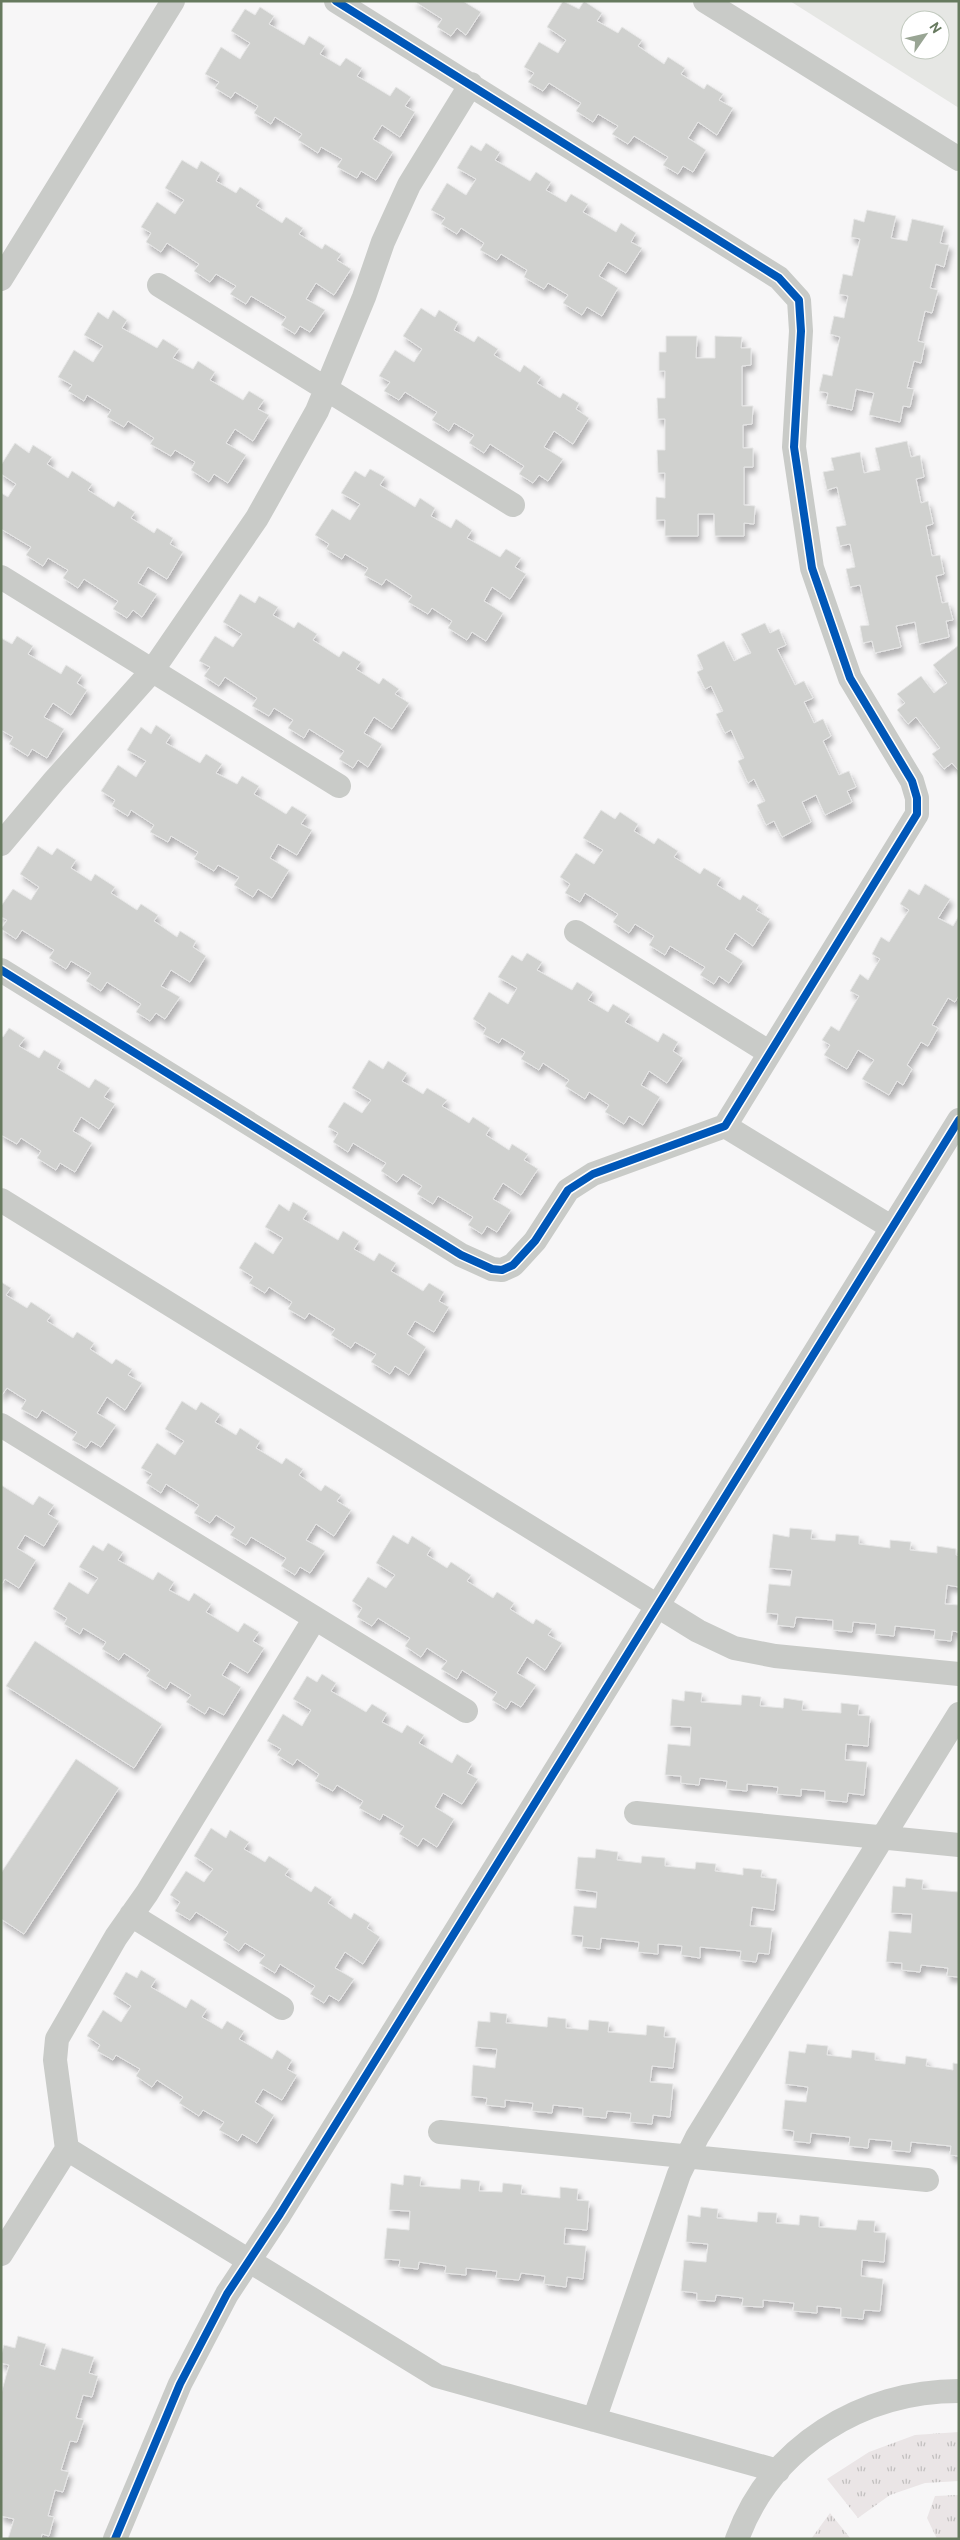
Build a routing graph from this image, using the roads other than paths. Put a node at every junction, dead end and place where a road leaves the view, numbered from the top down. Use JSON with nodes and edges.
{"nodes":[{"id":1,"x":173,"y":1,"type":"edge"},
{"id":2,"x":336,"y":1,"type":"edge"},
{"id":3,"x":704,"y":1,"type":"edge"},
{"id":4,"x":471,"y":84,"type":"junction"},
{"id":5,"x":959,"y":159,"type":"edge"},
{"id":6,"x":1,"y":279,"type":"edge"},
{"id":7,"x":158,"y":285,"type":"dead end"},
{"id":8,"x":326,"y":389,"type":"junction"},
{"id":9,"x":513,"y":505,"type":"dead end"},
{"id":10,"x":1,"y":578,"type":"edge"},
{"id":11,"x":152,"y":671,"type":"junction"},
{"id":12,"x":339,"y":786,"type":"dead end"},
{"id":13,"x":1,"y":844,"type":"edge"},
{"id":14,"x":576,"y":932,"type":"dead end"},
{"id":15,"x":1,"y":970,"type":"edge"},
{"id":16,"x":770,"y":1053,"type":"junction"},
{"id":17,"x":959,"y":1120,"type":"edge"},
{"id":18,"x":725,"y":1126,"type":"junction"},
{"id":19,"x":1,"y":1200,"type":"edge"},
{"id":20,"x":891,"y":1227,"type":"junction"},
{"id":21,"x":1,"y":1425,"type":"edge"},
{"id":22,"x":657,"y":1606,"type":"junction"},
{"id":23,"x":315,"y":1618,"type":"junction"},
{"id":24,"x":959,"y":1674,"type":"edge"},
{"id":25,"x":466,"y":1711,"type":"dead end"},
{"id":26,"x":959,"y":1714,"type":"edge"},
{"id":27,"x":636,"y":1813,"type":"dead end"},
{"id":28,"x":882,"y":1838,"type":"junction"},
{"id":29,"x":959,"y":1845,"type":"edge"},
{"id":30,"x":131,"y":1915,"type":"junction"},
{"id":31,"x":282,"y":2008,"type":"dead end"},
{"id":32,"x":440,"y":2132,"type":"dead end"},
{"id":33,"x":67,"y":2149,"type":"junction"},
{"id":34,"x":689,"y":2156,"type":"junction"},
{"id":35,"x":927,"y":2180,"type":"dead end"},
{"id":36,"x":1,"y":2254,"type":"edge"},
{"id":37,"x":248,"y":2260,"type":"junction"},
{"id":38,"x":959,"y":2391,"type":"edge"},
{"id":39,"x":594,"y":2420,"type":"junction"},
{"id":40,"x":778,"y":2471,"type":"junction"},
{"id":41,"x":114,"y":2539,"type":"edge"},
{"id":42,"x":737,"y":2539,"type":"edge"}],
"edges":[{"from":1,"to":6,"type":"street"},
{"from":2,"to":4,"type":"street"},
{"from":3,"to":5,"type":"street"},
{"from":4,"to":8,"type":"street"},
{"from":4,"to":16,"type":"street"},
{"from":7,"to":8,"type":"street"},
{"from":8,"to":9,"type":"street"},
{"from":8,"to":11,"type":"street"},
{"from":10,"to":11,"type":"street"},
{"from":11,"to":12,"type":"street"},
{"from":11,"to":13,"type":"street"},
{"from":14,"to":16,"type":"street"},
{"from":15,"to":18,"type":"street"},
{"from":16,"to":18,"type":"street"},
{"from":17,"to":20,"type":"street"},
{"from":18,"to":20,"type":"street"},
{"from":19,"to":22,"type":"street"},
{"from":20,"to":22,"type":"street"},
{"from":21,"to":23,"type":"street"},
{"from":22,"to":24,"type":"street"},
{"from":22,"to":37,"type":"street"},
{"from":23,"to":25,"type":"street"},
{"from":23,"to":30,"type":"street"},
{"from":26,"to":28,"type":"street"},
{"from":27,"to":28,"type":"street"},
{"from":28,"to":29,"type":"street"},
{"from":28,"to":34,"type":"street"},
{"from":30,"to":31,"type":"street"},
{"from":30,"to":33,"type":"street"},
{"from":32,"to":34,"type":"street"},
{"from":33,"to":36,"type":"street"},
{"from":33,"to":37,"type":"street"},
{"from":34,"to":35,"type":"street"},
{"from":34,"to":39,"type":"street"},
{"from":37,"to":39,"type":"street"},
{"from":37,"to":41,"type":"street"},
{"from":38,"to":40,"type":"street"},
{"from":39,"to":40,"type":"street"},
{"from":40,"to":42,"type":"street"}]}
